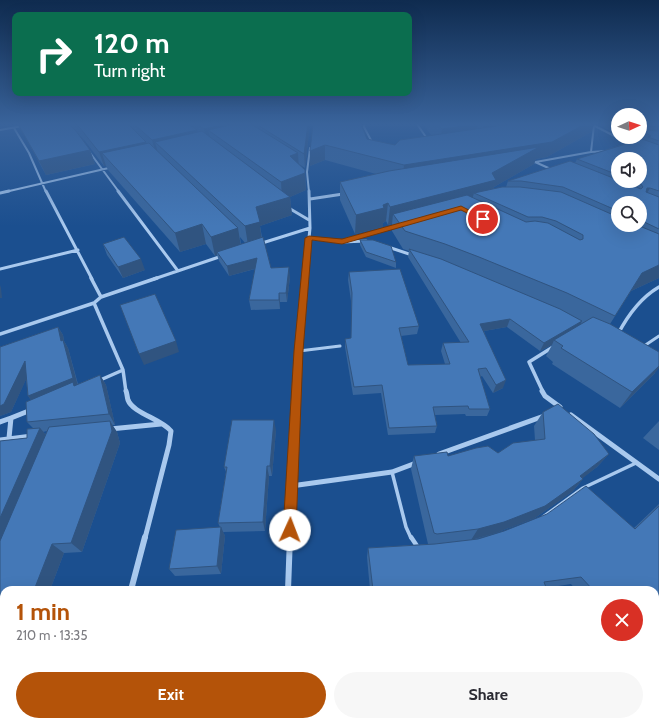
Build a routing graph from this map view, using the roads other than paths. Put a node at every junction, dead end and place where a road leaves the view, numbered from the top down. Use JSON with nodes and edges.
{"nodes":[{"id":1,"x":31,"y":158,"type":"edge"},
{"id":2,"x":94,"y":158,"type":"edge"},
{"id":3,"x":310,"y":158,"type":"edge"},
{"id":4,"x":558,"y":158,"type":"edge"},
{"id":5,"x":535,"y":162,"type":"junction"},
{"id":6,"x":528,"y":163,"type":"edge"},
{"id":7,"x":118,"y":166,"type":"edge"},
{"id":8,"x":301,"y":168,"type":"edge"},
{"id":9,"x":103,"y":170,"type":"junction"},
{"id":10,"x":308,"y":172,"type":"junction"},
{"id":11,"x":557,"y":172,"type":"edge"},
{"id":12,"x":42,"y":184,"type":"junction"},
{"id":13,"x":0,"y":193,"type":"edge"},
{"id":14,"x":348,"y":193,"type":"edge"},
{"id":15,"x":310,"y":199,"type":"junction"},
{"id":16,"x":283,"y":204,"type":"edge"},
{"id":17,"x":309,"y":220,"type":"junction"},
{"id":18,"x":402,"y":225,"type":"edge"},
{"id":19,"x":310,"y":228,"type":"junction"},
{"id":20,"x":309,"y":238,"type":"junction"},
{"id":21,"x":342,"y":242,"type":"junction"},
{"id":22,"x":373,"y":242,"type":"edge"},
{"id":23,"x":253,"y":246,"type":"edge"},
{"id":24,"x":385,"y":246,"type":"edge"},
{"id":25,"x":78,"y":250,"type":"junction"},
{"id":26,"x":223,"y":256,"type":"edge"},
{"id":27,"x":418,"y":257,"type":"edge"},
{"id":28,"x":0,"y":269,"type":"edge"},
{"id":29,"x":178,"y":271,"type":"junction"},
{"id":30,"x":659,"y":287,"type":"edge"},
{"id":31,"x":102,"y":297,"type":"junction"},
{"id":32,"x":94,"y":303,"type":"junction"},
{"id":33,"x":0,"y":334,"type":"edge"},
{"id":34,"x":617,"y":336,"type":"edge"},
{"id":35,"x":659,"y":336,"type":"edge"},
{"id":36,"x":560,"y":344,"type":"edge"},
{"id":37,"x":340,"y":346,"type":"dead end"},
{"id":38,"x":642,"y":348,"type":"edge"},
{"id":39,"x":299,"y":351,"type":"junction"},
{"id":40,"x":123,"y":370,"type":"junction"},
{"id":41,"x":95,"y":382,"type":"edge"},
{"id":42,"x":39,"y":406,"type":"edge"},
{"id":43,"x":556,"y":412,"type":"edge"},
{"id":44,"x":549,"y":414,"type":"edge"},
{"id":45,"x":569,"y":414,"type":"edge"},
{"id":46,"x":11,"y":418,"type":"junction"},
{"id":47,"x":0,"y":422,"type":"edge"},
{"id":48,"x":162,"y":424,"type":"junction"},
{"id":49,"x":101,"y":430,"type":"edge"},
{"id":50,"x":40,"y":436,"type":"edge"},
{"id":51,"x":9,"y":438,"type":"junction"},
{"id":52,"x":0,"y":440,"type":"edge"},
{"id":53,"x":434,"y":455,"type":"edge"},
{"id":54,"x":420,"y":461,"type":"edge"},
{"id":55,"x":636,"y":463,"type":"junction"},
{"id":56,"x":392,"y":472,"type":"junction"},
{"id":57,"x":659,"y":479,"type":"edge"},
{"id":58,"x":291,"y":486,"type":"junction"},
{"id":59,"x":537,"y":521,"type":"edge"},
{"id":60,"x":420,"y":546,"type":"edge"},
{"id":61,"x":132,"y":586,"type":"edge"},
{"id":62,"x":288,"y":586,"type":"edge"}],
"edges":[{"from":1,"to":12,"type":"street"},
{"from":2,"to":9,"type":"street"},
{"from":3,"to":10,"type":"street"},
{"from":4,"to":5,"type":"street"},
{"from":5,"to":6,"type":"street"},
{"from":5,"to":11,"type":"street"},
{"from":7,"to":9,"type":"street"},
{"from":8,"to":10,"type":"street"},
{"from":9,"to":12,"type":"street"},
{"from":9,"to":29,"type":"street"},
{"from":10,"to":15,"type":"street"},
{"from":12,"to":13,"type":"street"},
{"from":12,"to":25,"type":"street"},
{"from":14,"to":15,"type":"street"},
{"from":15,"to":17,"type":"street"},
{"from":16,"to":17,"type":"street"},
{"from":17,"to":19,"type":"street"},
{"from":18,"to":21,"type":"street"},
{"from":19,"to":20,"type":"street"},
{"from":19,"to":23,"type":"street"},
{"from":20,"to":21,"type":"street"},
{"from":20,"to":39,"type":"street"},
{"from":21,"to":22,"type":"street"},
{"from":24,"to":27,"type":"street"},
{"from":25,"to":28,"type":"street"},
{"from":25,"to":31,"type":"street"},
{"from":26,"to":29,"type":"street"},
{"from":29,"to":31,"type":"street"},
{"from":30,"to":34,"type":"street"},
{"from":31,"to":32,"type":"street"},
{"from":32,"to":33,"type":"street"},
{"from":32,"to":40,"type":"street"},
{"from":35,"to":38,"type":"lane"},
{"from":36,"to":43,"type":"street"},
{"from":37,"to":39,"type":"lane"},
{"from":39,"to":58,"type":"street"},
{"from":40,"to":41,"type":"street"},
{"from":40,"to":48,"type":"street"},
{"from":42,"to":46,"type":"street"},
{"from":44,"to":53,"type":"street"},
{"from":45,"to":55,"type":"street"},
{"from":46,"to":47,"type":"street"},
{"from":46,"to":51,"type":"street"},
{"from":48,"to":49,"type":"street"},
{"from":48,"to":61,"type":"street"},
{"from":50,"to":51,"type":"street"},
{"from":51,"to":52,"type":"street"},
{"from":54,"to":56,"type":"street"},
{"from":55,"to":57,"type":"street"},
{"from":55,"to":59,"type":"lane"},
{"from":56,"to":58,"type":"street"},
{"from":56,"to":60,"type":"lane"},
{"from":58,"to":62,"type":"street"}]}
